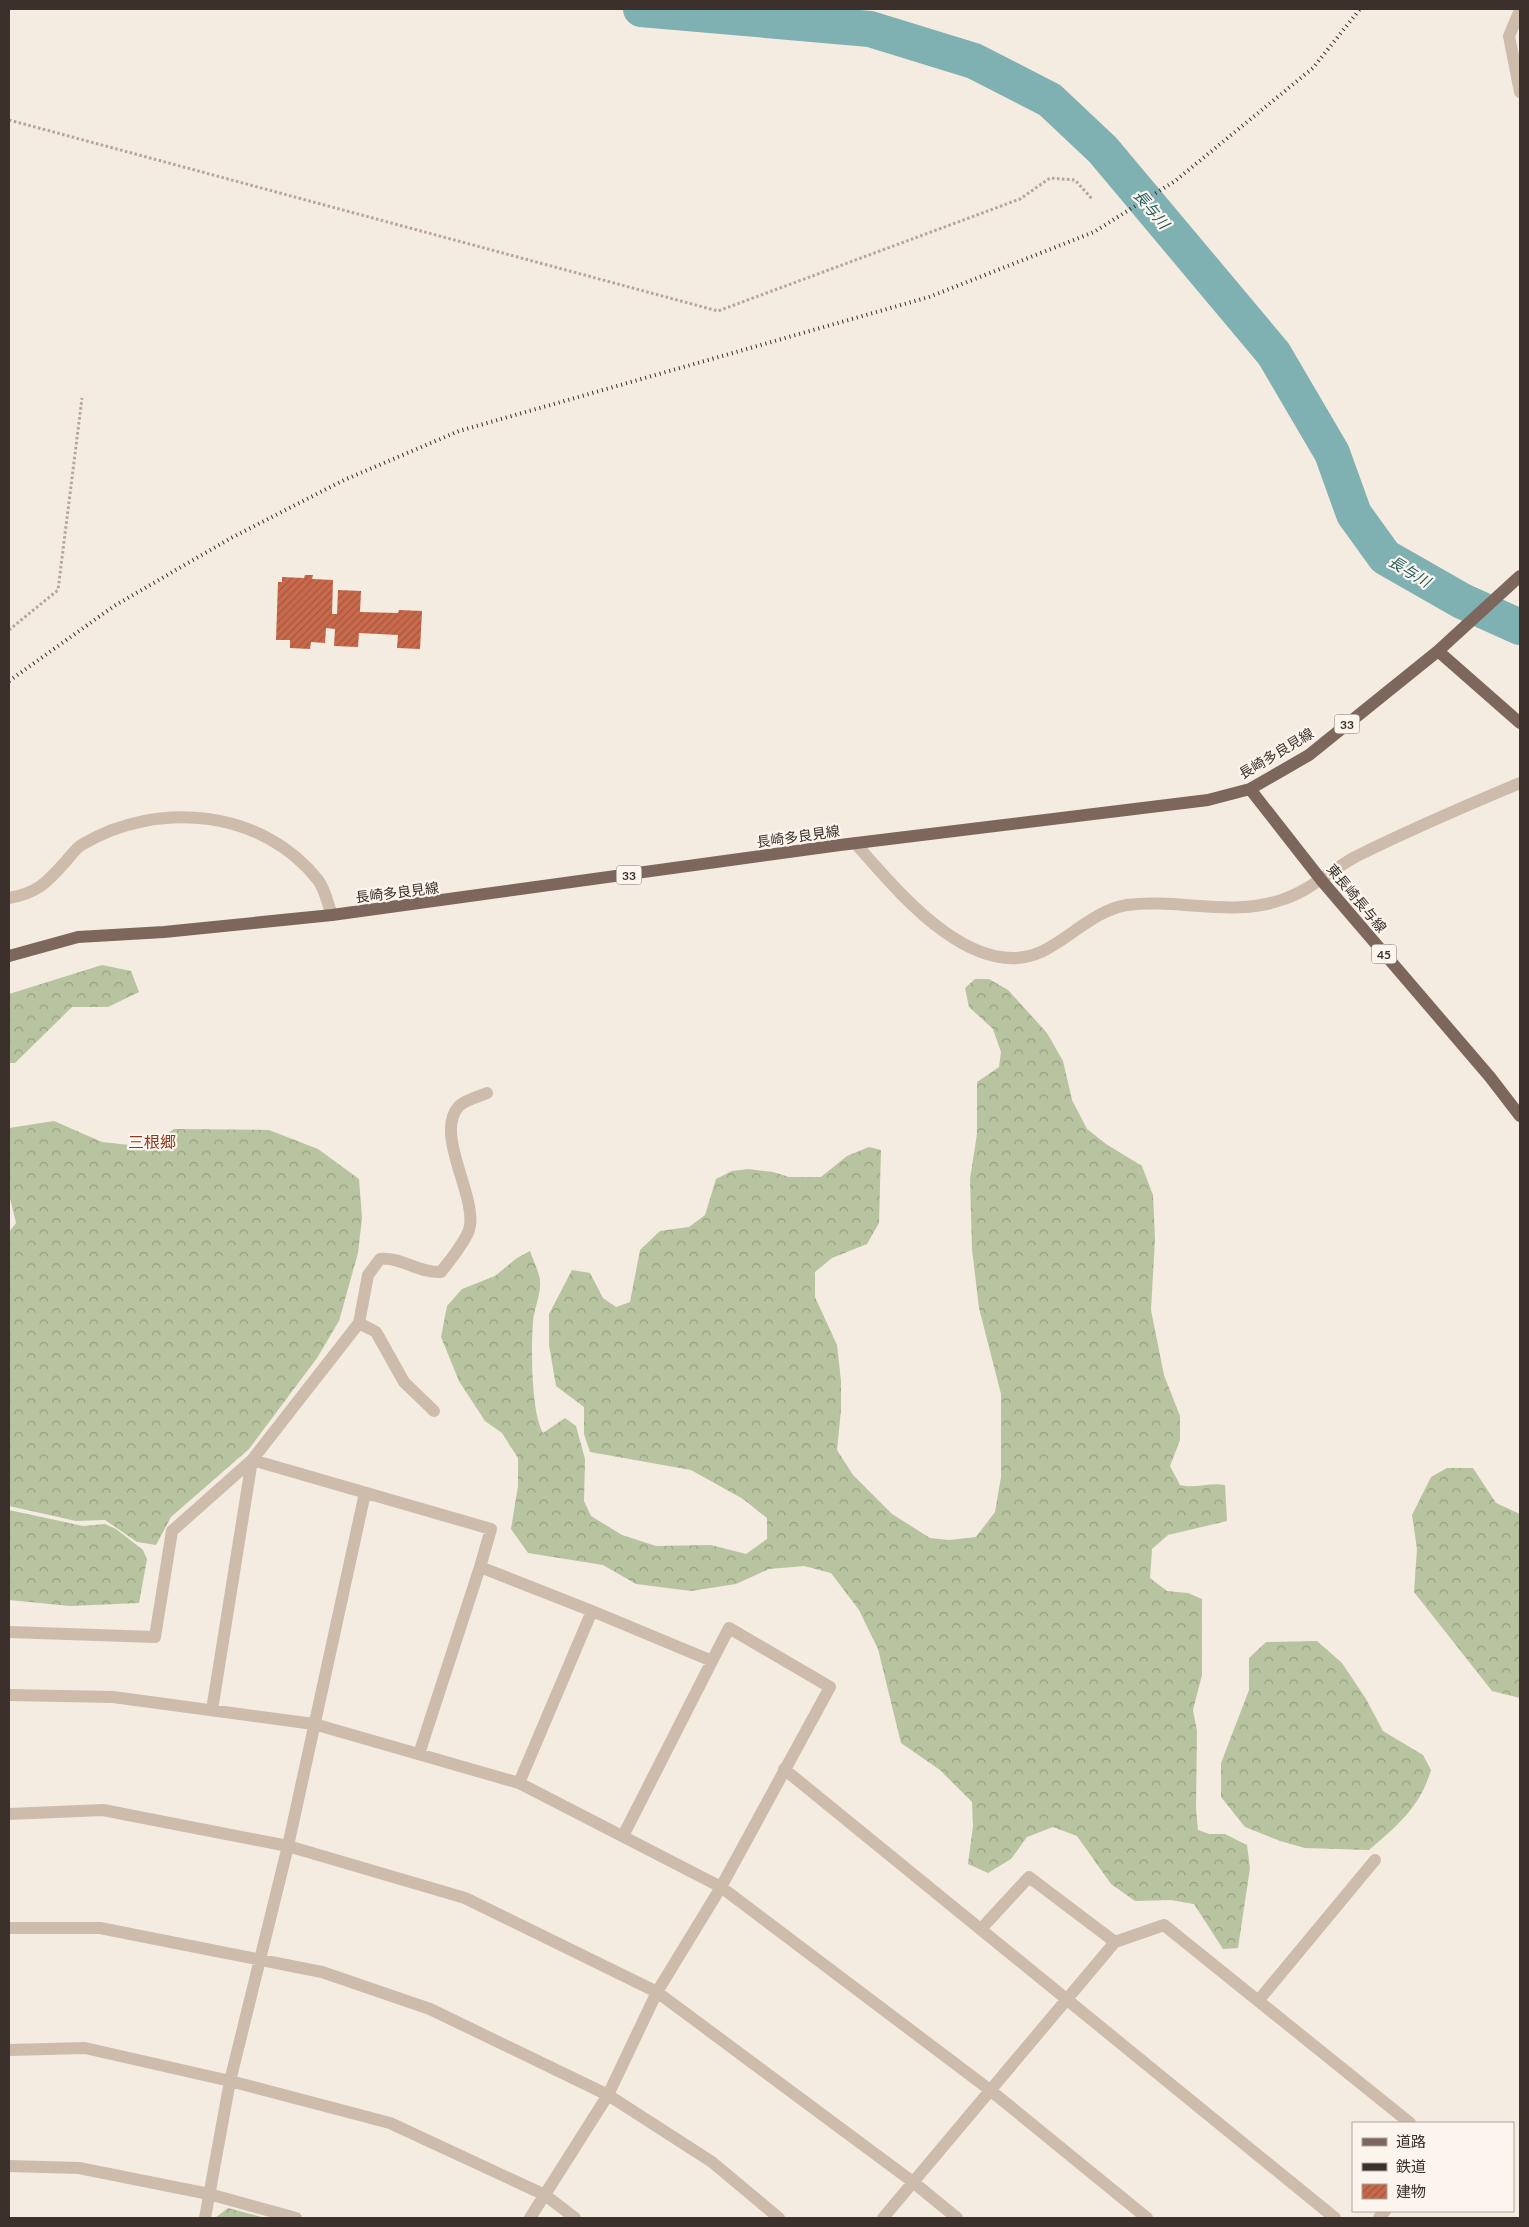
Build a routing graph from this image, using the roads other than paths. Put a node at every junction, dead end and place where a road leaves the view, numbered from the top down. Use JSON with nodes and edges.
{"nodes":[{"id":1,"x":1520,"y":10,"type":"edge"},
{"id":2,"x":1520,"y":92,"type":"edge"},
{"id":3,"x":1516,"y":580,"type":"edge"},
{"id":4,"x":1438,"y":651,"type":"junction"},
{"id":5,"x":1520,"y":722,"type":"edge"},
{"id":6,"x":1520,"y":783,"type":"edge"},
{"id":7,"x":1250,"y":789,"type":"junction"},
{"id":8,"x":855,"y":843,"type":"junction"},
{"id":9,"x":1322,"y":881,"type":"junction"},
{"id":10,"x":9,"y":898,"type":"edge"},
{"id":11,"x":332,"y":915,"type":"junction"},
{"id":12,"x":9,"y":956,"type":"edge"},
{"id":13,"x":487,"y":1093,"type":"dead end"},
{"id":14,"x":1520,"y":1116,"type":"edge"},
{"id":15,"x":359,"y":1323,"type":"junction"},
{"id":16,"x":434,"y":1411,"type":"dead end"},
{"id":17,"x":252,"y":1460,"type":"junction"},
{"id":18,"x":366,"y":1493,"type":"junction"},
{"id":19,"x":480,"y":1567,"type":"junction"},
{"id":20,"x":592,"y":1611,"type":"junction"},
{"id":21,"x":9,"y":1632,"type":"edge"},
{"id":22,"x":712,"y":1661,"type":"junction"},
{"id":23,"x":9,"y":1695,"type":"edge"},
{"id":24,"x":212,"y":1710,"type":"junction"},
{"id":25,"x":314,"y":1724,"type":"junction"},
{"id":26,"x":419,"y":1754,"type":"junction"},
{"id":27,"x":784,"y":1769,"type":"junction"},
{"id":28,"x":519,"y":1783,"type":"junction"},
{"id":29,"x":9,"y":1814,"type":"edge"},
{"id":30,"x":622,"y":1836,"type":"junction"},
{"id":31,"x":288,"y":1846,"type":"junction"},
{"id":32,"x":1375,"y":1860,"type":"dead end"},
{"id":33,"x":721,"y":1887,"type":"junction"},
{"id":34,"x":9,"y":1928,"type":"edge"},
{"id":35,"x":981,"y":1929,"type":"junction"},
{"id":36,"x":1115,"y":1942,"type":"junction"},
{"id":37,"x":258,"y":1960,"type":"junction"},
{"id":38,"x":657,"y":1992,"type":"junction"},
{"id":39,"x":1067,"y":2000,"type":"junction"},
{"id":40,"x":1258,"y":2000,"type":"junction"},
{"id":41,"x":9,"y":2050,"type":"edge"},
{"id":42,"x":230,"y":2081,"type":"junction"},
{"id":43,"x":990,"y":2090,"type":"junction"},
{"id":44,"x":608,"y":2095,"type":"junction"},
{"id":45,"x":1409,"y":2122,"type":"edge"},
{"id":46,"x":9,"y":2166,"type":"edge"},
{"id":47,"x":913,"y":2182,"type":"junction"},
{"id":48,"x":210,"y":2194,"type":"junction"},
{"id":49,"x":544,"y":2195,"type":"junction"},
{"id":50,"x":205,"y":2218,"type":"edge"},
{"id":51,"x":296,"y":2218,"type":"edge"},
{"id":52,"x":530,"y":2218,"type":"edge"},
{"id":53,"x":575,"y":2218,"type":"edge"},
{"id":54,"x":780,"y":2218,"type":"edge"},
{"id":55,"x":883,"y":2218,"type":"edge"},
{"id":56,"x":958,"y":2218,"type":"edge"},
{"id":57,"x":1147,"y":2218,"type":"edge"},
{"id":58,"x":1335,"y":2218,"type":"edge"}],
"edges":[{"from":1,"to":2,"type":"street"},
{"from":3,"to":4,"type":"main road","name":"長崎多良見線","number":"33"},
{"from":4,"to":5,"type":"main road"},
{"from":4,"to":7,"type":"main road","name":"長崎多良見線","number":"33"},
{"from":6,"to":9,"type":"street"},
{"from":7,"to":8,"type":"main road","name":"長崎多良見線","number":"33"},
{"from":7,"to":9,"type":"main road","name":"東長崎長与線","number":"45"},
{"from":8,"to":9,"type":"street"},
{"from":8,"to":11,"type":"main road","name":"長崎多良見線","number":"33"},
{"from":9,"to":14,"type":"main road","name":"東長崎長与線","number":"45"},
{"from":10,"to":11,"type":"street"},
{"from":11,"to":12,"type":"main road","name":"長崎多良見線","number":"33"},
{"from":13,"to":15,"type":"street"},
{"from":15,"to":16,"type":"street"},
{"from":15,"to":17,"type":"street"},
{"from":17,"to":18,"type":"street"},
{"from":17,"to":21,"type":"street"},
{"from":17,"to":24,"type":"street"},
{"from":18,"to":19,"type":"street"},
{"from":18,"to":25,"type":"street"},
{"from":19,"to":20,"type":"street"},
{"from":19,"to":26,"type":"street"},
{"from":20,"to":22,"type":"street"},
{"from":20,"to":28,"type":"street"},
{"from":22,"to":27,"type":"street"},
{"from":22,"to":30,"type":"street"},
{"from":23,"to":24,"type":"street"},
{"from":24,"to":25,"type":"street"},
{"from":25,"to":26,"type":"street"},
{"from":25,"to":31,"type":"street"},
{"from":26,"to":28,"type":"street"},
{"from":27,"to":33,"type":"street"},
{"from":27,"to":35,"type":"street"},
{"from":28,"to":30,"type":"street"},
{"from":29,"to":31,"type":"street"},
{"from":30,"to":33,"type":"street"},
{"from":31,"to":37,"type":"street"},
{"from":31,"to":38,"type":"street"},
{"from":32,"to":40,"type":"street"},
{"from":33,"to":38,"type":"street"},
{"from":33,"to":43,"type":"street"},
{"from":34,"to":37,"type":"street"},
{"from":35,"to":36,"type":"street"},
{"from":35,"to":39,"type":"street"},
{"from":36,"to":39,"type":"street"},
{"from":36,"to":40,"type":"street"},
{"from":37,"to":42,"type":"street"},
{"from":37,"to":44,"type":"street"},
{"from":38,"to":44,"type":"street"},
{"from":38,"to":47,"type":"street"},
{"from":39,"to":43,"type":"street"},
{"from":39,"to":58,"type":"street"},
{"from":40,"to":45,"type":"street"},
{"from":41,"to":42,"type":"street"},
{"from":42,"to":48,"type":"street"},
{"from":42,"to":49,"type":"street"},
{"from":43,"to":47,"type":"street"},
{"from":43,"to":57,"type":"street"},
{"from":44,"to":49,"type":"street"},
{"from":44,"to":54,"type":"street"},
{"from":46,"to":48,"type":"street"},
{"from":47,"to":55,"type":"street"},
{"from":47,"to":56,"type":"street"},
{"from":48,"to":50,"type":"street"},
{"from":48,"to":51,"type":"street"},
{"from":49,"to":52,"type":"street"},
{"from":49,"to":53,"type":"street"}]}
